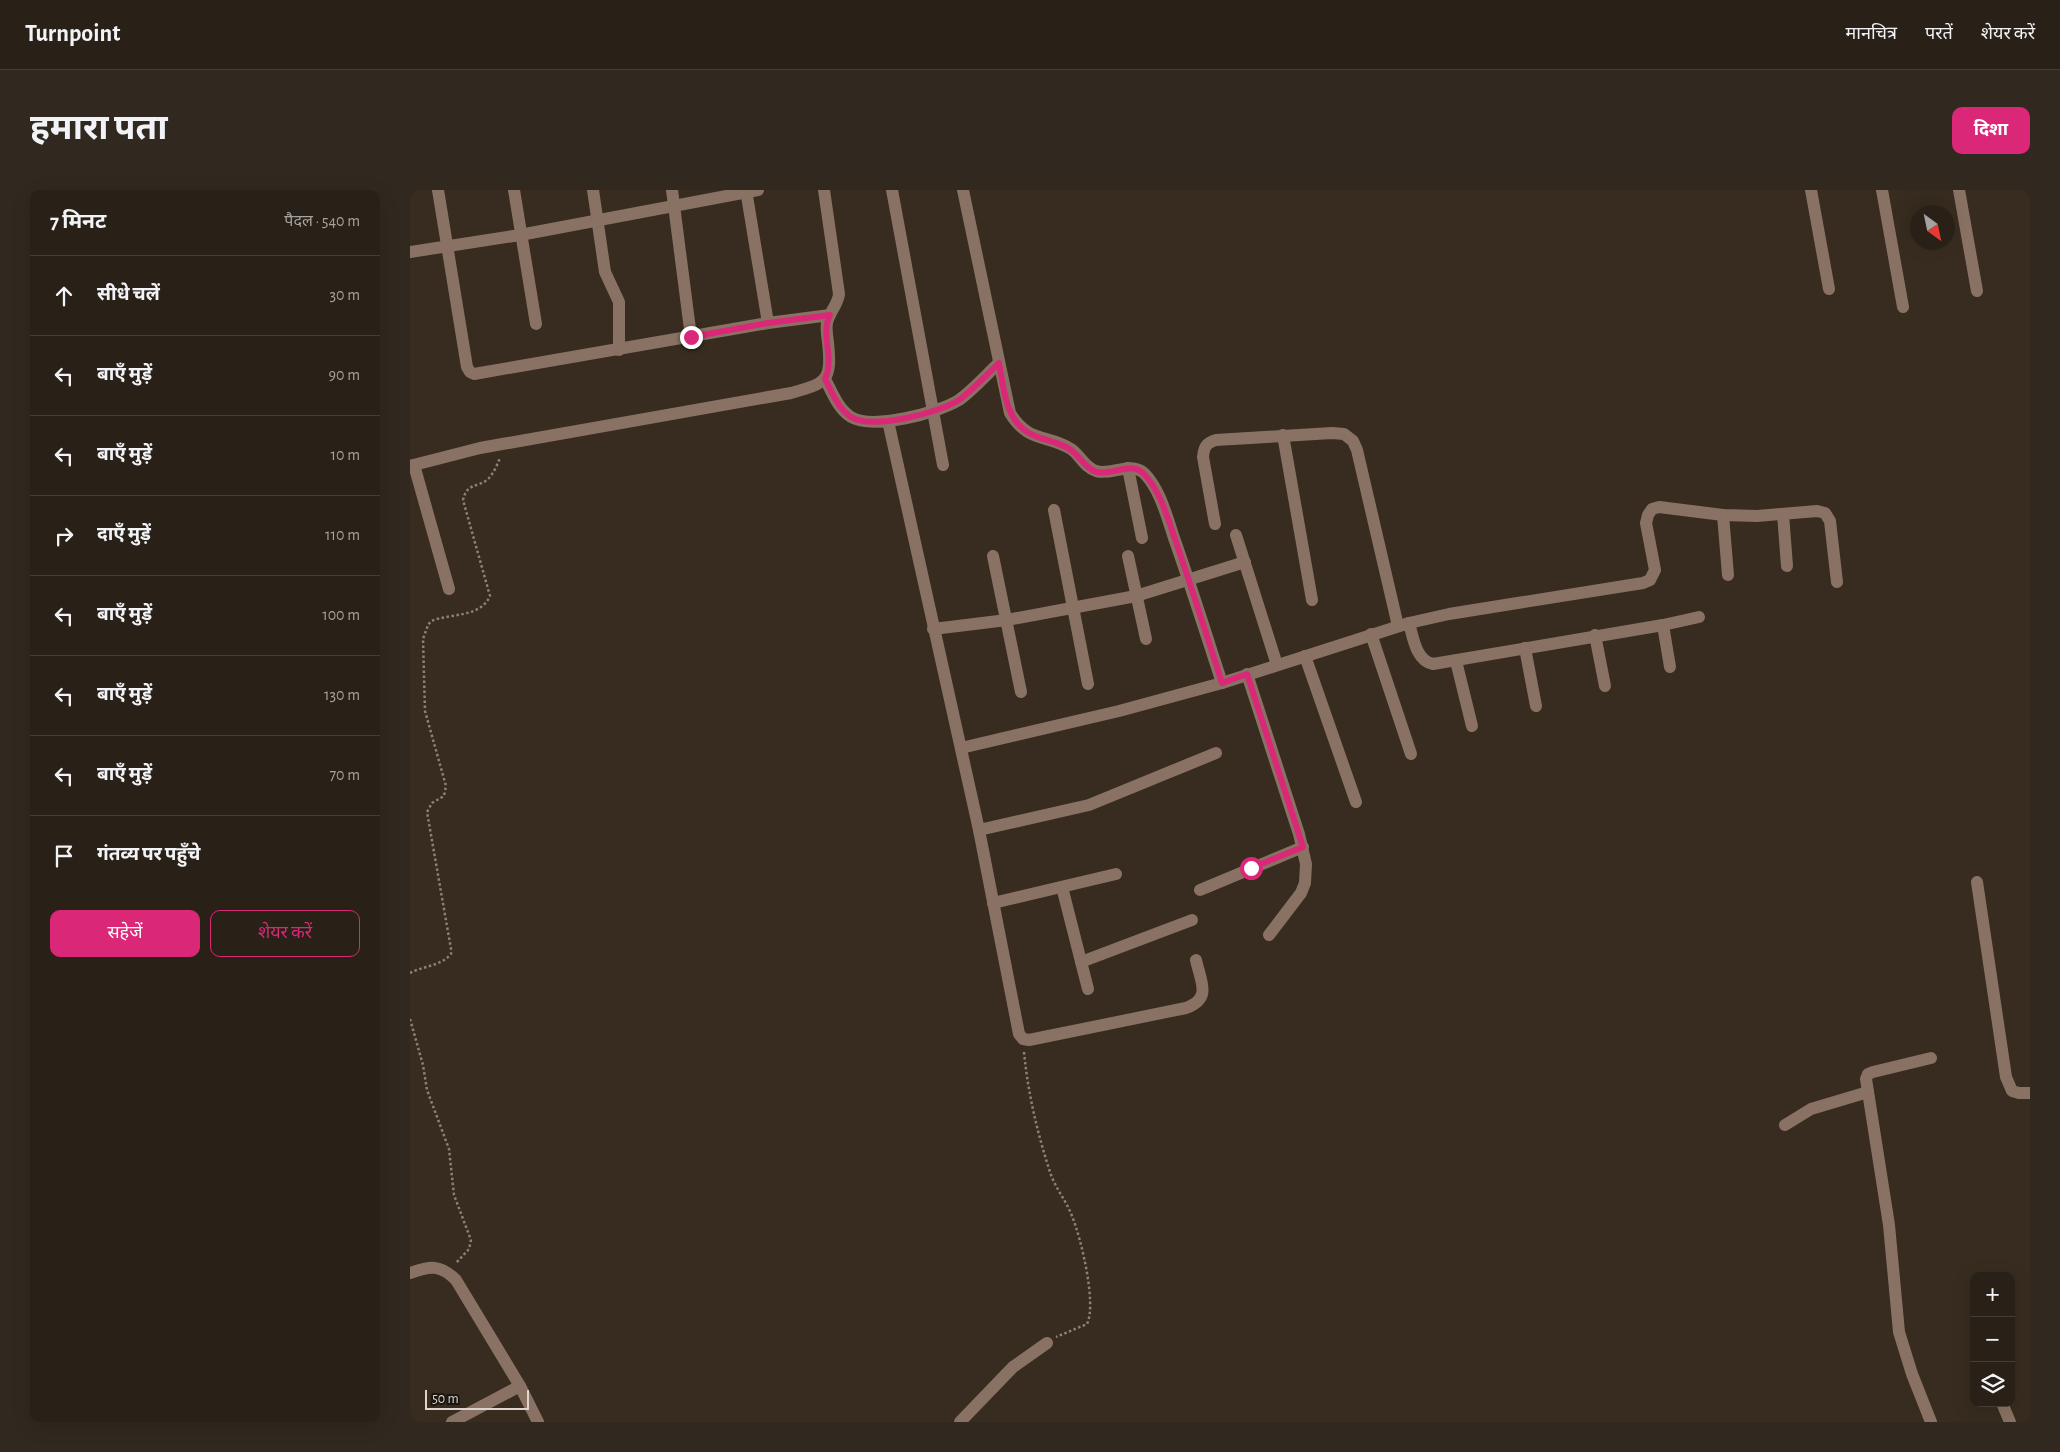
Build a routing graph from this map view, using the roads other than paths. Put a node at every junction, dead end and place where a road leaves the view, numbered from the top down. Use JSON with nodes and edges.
{"nodes":[{"id":1,"x":438,"y":190,"type":"edge"},
{"id":2,"x":514,"y":190,"type":"edge"},
{"id":3,"x":593,"y":190,"type":"edge"},
{"id":4,"x":672,"y":190,"type":"edge"},
{"id":5,"x":824,"y":190,"type":"edge"},
{"id":6,"x":892,"y":190,"type":"edge"},
{"id":7,"x":963,"y":190,"type":"edge"},
{"id":8,"x":1811,"y":190,"type":"edge"},
{"id":9,"x":1882,"y":190,"type":"edge"},
{"id":10,"x":1959,"y":190,"type":"edge"},
{"id":11,"x":750,"y":191,"type":"edge"},
{"id":12,"x":674,"y":206,"type":"junction"},
{"id":13,"x":596,"y":221,"type":"junction"},
{"id":14,"x":520,"y":235,"type":"junction"},
{"id":15,"x":447,"y":245,"type":"junction"},
{"id":16,"x":410,"y":252,"type":"edge"},
{"id":17,"x":1829,"y":289,"type":"dead end"},
{"id":18,"x":1977,"y":291,"type":"dead end"},
{"id":19,"x":1903,"y":307,"type":"dead end"},
{"id":20,"x":830,"y":315,"type":"junction"},
{"id":21,"x":768,"y":323,"type":"junction"},
{"id":22,"x":536,"y":324,"type":"dead end"},
{"id":23,"x":691,"y":337,"type":"junction"},
{"id":24,"x":619,"y":350,"type":"junction"},
{"id":25,"x":999,"y":363,"type":"junction"},
{"id":26,"x":825,"y":379,"type":"junction"},
{"id":27,"x":933,"y":411,"type":"junction"},
{"id":28,"x":888,"y":421,"type":"junction"},
{"id":29,"x":1283,"y":435,"type":"junction"},
{"id":30,"x":944,"y":465,"type":"dead end"},
{"id":31,"x":412,"y":466,"type":"edge"},
{"id":32,"x":1128,"y":468,"type":"junction"},
{"id":33,"x":1054,"y":510,"type":"dead end"},
{"id":34,"x":1783,"y":514,"type":"junction"},
{"id":35,"x":1723,"y":515,"type":"junction"},
{"id":36,"x":1215,"y":524,"type":"dead end"},
{"id":37,"x":1236,"y":535,"type":"dead end"},
{"id":38,"x":1142,"y":538,"type":"dead end"},
{"id":39,"x":993,"y":556,"type":"dead end"},
{"id":40,"x":1128,"y":556,"type":"dead end"},
{"id":41,"x":1245,"y":562,"type":"junction"},
{"id":42,"x":1787,"y":566,"type":"dead end"},
{"id":43,"x":1728,"y":575,"type":"dead end"},
{"id":44,"x":1189,"y":580,"type":"junction"},
{"id":45,"x":1837,"y":582,"type":"dead end"},
{"id":46,"x":450,"y":589,"type":"dead end"},
{"id":47,"x":1136,"y":596,"type":"junction"},
{"id":48,"x":1312,"y":600,"type":"dead end"},
{"id":49,"x":1073,"y":608,"type":"junction"},
{"id":50,"x":1699,"y":617,"type":"dead end"},
{"id":51,"x":1007,"y":620,"type":"junction"},
{"id":52,"x":1403,"y":624,"type":"junction"},
{"id":53,"x":1663,"y":625,"type":"junction"},
{"id":54,"x":933,"y":629,"type":"junction"},
{"id":55,"x":1371,"y":634,"type":"junction"},
{"id":56,"x":1596,"y":635,"type":"junction"},
{"id":57,"x":1146,"y":639,"type":"dead end"},
{"id":58,"x":1525,"y":648,"type":"junction"},
{"id":59,"x":1305,"y":656,"type":"junction"},
{"id":60,"x":1456,"y":660,"type":"junction"},
{"id":61,"x":1277,"y":665,"type":"junction"},
{"id":62,"x":1670,"y":667,"type":"dead end"},
{"id":63,"x":1247,"y":674,"type":"junction"},
{"id":64,"x":1222,"y":683,"type":"junction"},
{"id":65,"x":1088,"y":684,"type":"dead end"},
{"id":66,"x":1605,"y":686,"type":"dead end"},
{"id":67,"x":1021,"y":692,"type":"dead end"},
{"id":68,"x":1536,"y":706,"type":"dead end"},
{"id":69,"x":1472,"y":726,"type":"dead end"},
{"id":70,"x":961,"y":748,"type":"junction"},
{"id":71,"x":1216,"y":753,"type":"dead end"},
{"id":72,"x":1411,"y":754,"type":"dead end"},
{"id":73,"x":1356,"y":802,"type":"dead end"},
{"id":74,"x":979,"y":830,"type":"junction"},
{"id":75,"x":1303,"y":847,"type":"junction"},
{"id":76,"x":1116,"y":874,"type":"dead end"},
{"id":77,"x":1977,"y":882,"type":"dead end"},
{"id":78,"x":1062,"y":887,"type":"junction"},
{"id":79,"x":1200,"y":890,"type":"dead end"},
{"id":80,"x":993,"y":903,"type":"junction"},
{"id":81,"x":1192,"y":920,"type":"dead end"},
{"id":82,"x":1269,"y":935,"type":"dead end"},
{"id":83,"x":1196,"y":960,"type":"dead end"},
{"id":84,"x":1081,"y":962,"type":"junction"},
{"id":85,"x":1088,"y":989,"type":"dead end"},
{"id":86,"x":1931,"y":1058,"type":"dead end"},
{"id":87,"x":1868,"y":1092,"type":"junction"},
{"id":88,"x":2030,"y":1093,"type":"edge"},
{"id":89,"x":1785,"y":1125,"type":"dead end"},
{"id":90,"x":410,"y":1273,"type":"edge"},
{"id":91,"x":1046,"y":1343,"type":"dead end"},
{"id":92,"x":520,"y":1386,"type":"junction"},
{"id":93,"x":2004,"y":1407,"type":"edge"},
{"id":94,"x":452,"y":1422,"type":"edge"},
{"id":95,"x":538,"y":1422,"type":"edge"},
{"id":96,"x":960,"y":1422,"type":"edge"},
{"id":97,"x":1931,"y":1422,"type":"edge"},
{"id":98,"x":2010,"y":1422,"type":"edge"}],
"edges":[{"from":1,"to":15,"type":"street"},
{"from":2,"to":14,"type":"street"},
{"from":3,"to":13,"type":"street"},
{"from":4,"to":12,"type":"street"},
{"from":5,"to":20,"type":"street"},
{"from":6,"to":27,"type":"street"},
{"from":7,"to":25,"type":"street"},
{"from":8,"to":17,"type":"street"},
{"from":9,"to":19,"type":"street"},
{"from":10,"to":18,"type":"street"},
{"from":11,"to":12,"type":"street"},
{"from":11,"to":21,"type":"street"},
{"from":12,"to":13,"type":"street"},
{"from":12,"to":23,"type":"street"},
{"from":13,"to":14,"type":"street"},
{"from":13,"to":24,"type":"street"},
{"from":14,"to":15,"type":"street"},
{"from":14,"to":22,"type":"street"},
{"from":15,"to":16,"type":"street"},
{"from":15,"to":24,"type":"street"},
{"from":20,"to":21,"type":"street"},
{"from":20,"to":26,"type":"street"},
{"from":21,"to":23,"type":"street"},
{"from":23,"to":24,"type":"street"},
{"from":25,"to":27,"type":"street"},
{"from":25,"to":32,"type":"street"},
{"from":26,"to":28,"type":"street"},
{"from":26,"to":31,"type":"street"},
{"from":27,"to":28,"type":"street"},
{"from":27,"to":30,"type":"street"},
{"from":28,"to":54,"type":"street"},
{"from":29,"to":36,"type":"street"},
{"from":29,"to":48,"type":"street"},
{"from":29,"to":52,"type":"street"},
{"from":31,"to":46,"type":"street"},
{"from":32,"to":38,"type":"street"},
{"from":32,"to":44,"type":"street"},
{"from":33,"to":49,"type":"street"},
{"from":34,"to":35,"type":"street"},
{"from":34,"to":42,"type":"street"},
{"from":34,"to":45,"type":"street"},
{"from":35,"to":43,"type":"street"},
{"from":35,"to":52,"type":"street"},
{"from":37,"to":41,"type":"street"},
{"from":39,"to":51,"type":"street"},
{"from":40,"to":47,"type":"street"},
{"from":41,"to":44,"type":"street"},
{"from":41,"to":61,"type":"street"},
{"from":44,"to":47,"type":"street"},
{"from":44,"to":64,"type":"street"},
{"from":47,"to":49,"type":"street"},
{"from":47,"to":57,"type":"street"},
{"from":49,"to":51,"type":"street"},
{"from":49,"to":65,"type":"street"},
{"from":50,"to":53,"type":"street"},
{"from":51,"to":54,"type":"street"},
{"from":51,"to":67,"type":"street"},
{"from":52,"to":55,"type":"street"},
{"from":52,"to":60,"type":"street"},
{"from":53,"to":56,"type":"street"},
{"from":53,"to":62,"type":"street"},
{"from":54,"to":70,"type":"street"},
{"from":55,"to":59,"type":"street"},
{"from":55,"to":72,"type":"street"},
{"from":56,"to":58,"type":"street"},
{"from":56,"to":66,"type":"street"},
{"from":58,"to":60,"type":"street"},
{"from":58,"to":68,"type":"street"},
{"from":59,"to":61,"type":"street"},
{"from":59,"to":73,"type":"street"},
{"from":60,"to":69,"type":"street"},
{"from":61,"to":63,"type":"street"},
{"from":63,"to":64,"type":"street"},
{"from":63,"to":75,"type":"street"},
{"from":64,"to":70,"type":"street"},
{"from":70,"to":74,"type":"street"},
{"from":71,"to":74,"type":"street"},
{"from":74,"to":80,"type":"street"},
{"from":75,"to":79,"type":"street"},
{"from":75,"to":82,"type":"street"},
{"from":76,"to":78,"type":"street"},
{"from":77,"to":88,"type":"street"},
{"from":78,"to":80,"type":"street"},
{"from":78,"to":84,"type":"street"},
{"from":80,"to":83,"type":"street"},
{"from":81,"to":84,"type":"street"},
{"from":84,"to":85,"type":"street"},
{"from":86,"to":87,"type":"street"},
{"from":87,"to":89,"type":"street"},
{"from":87,"to":97,"type":"street"},
{"from":90,"to":92,"type":"street"},
{"from":91,"to":96,"type":"street"},
{"from":92,"to":94,"type":"street"},
{"from":92,"to":95,"type":"street"},
{"from":93,"to":98,"type":"street"}]}
